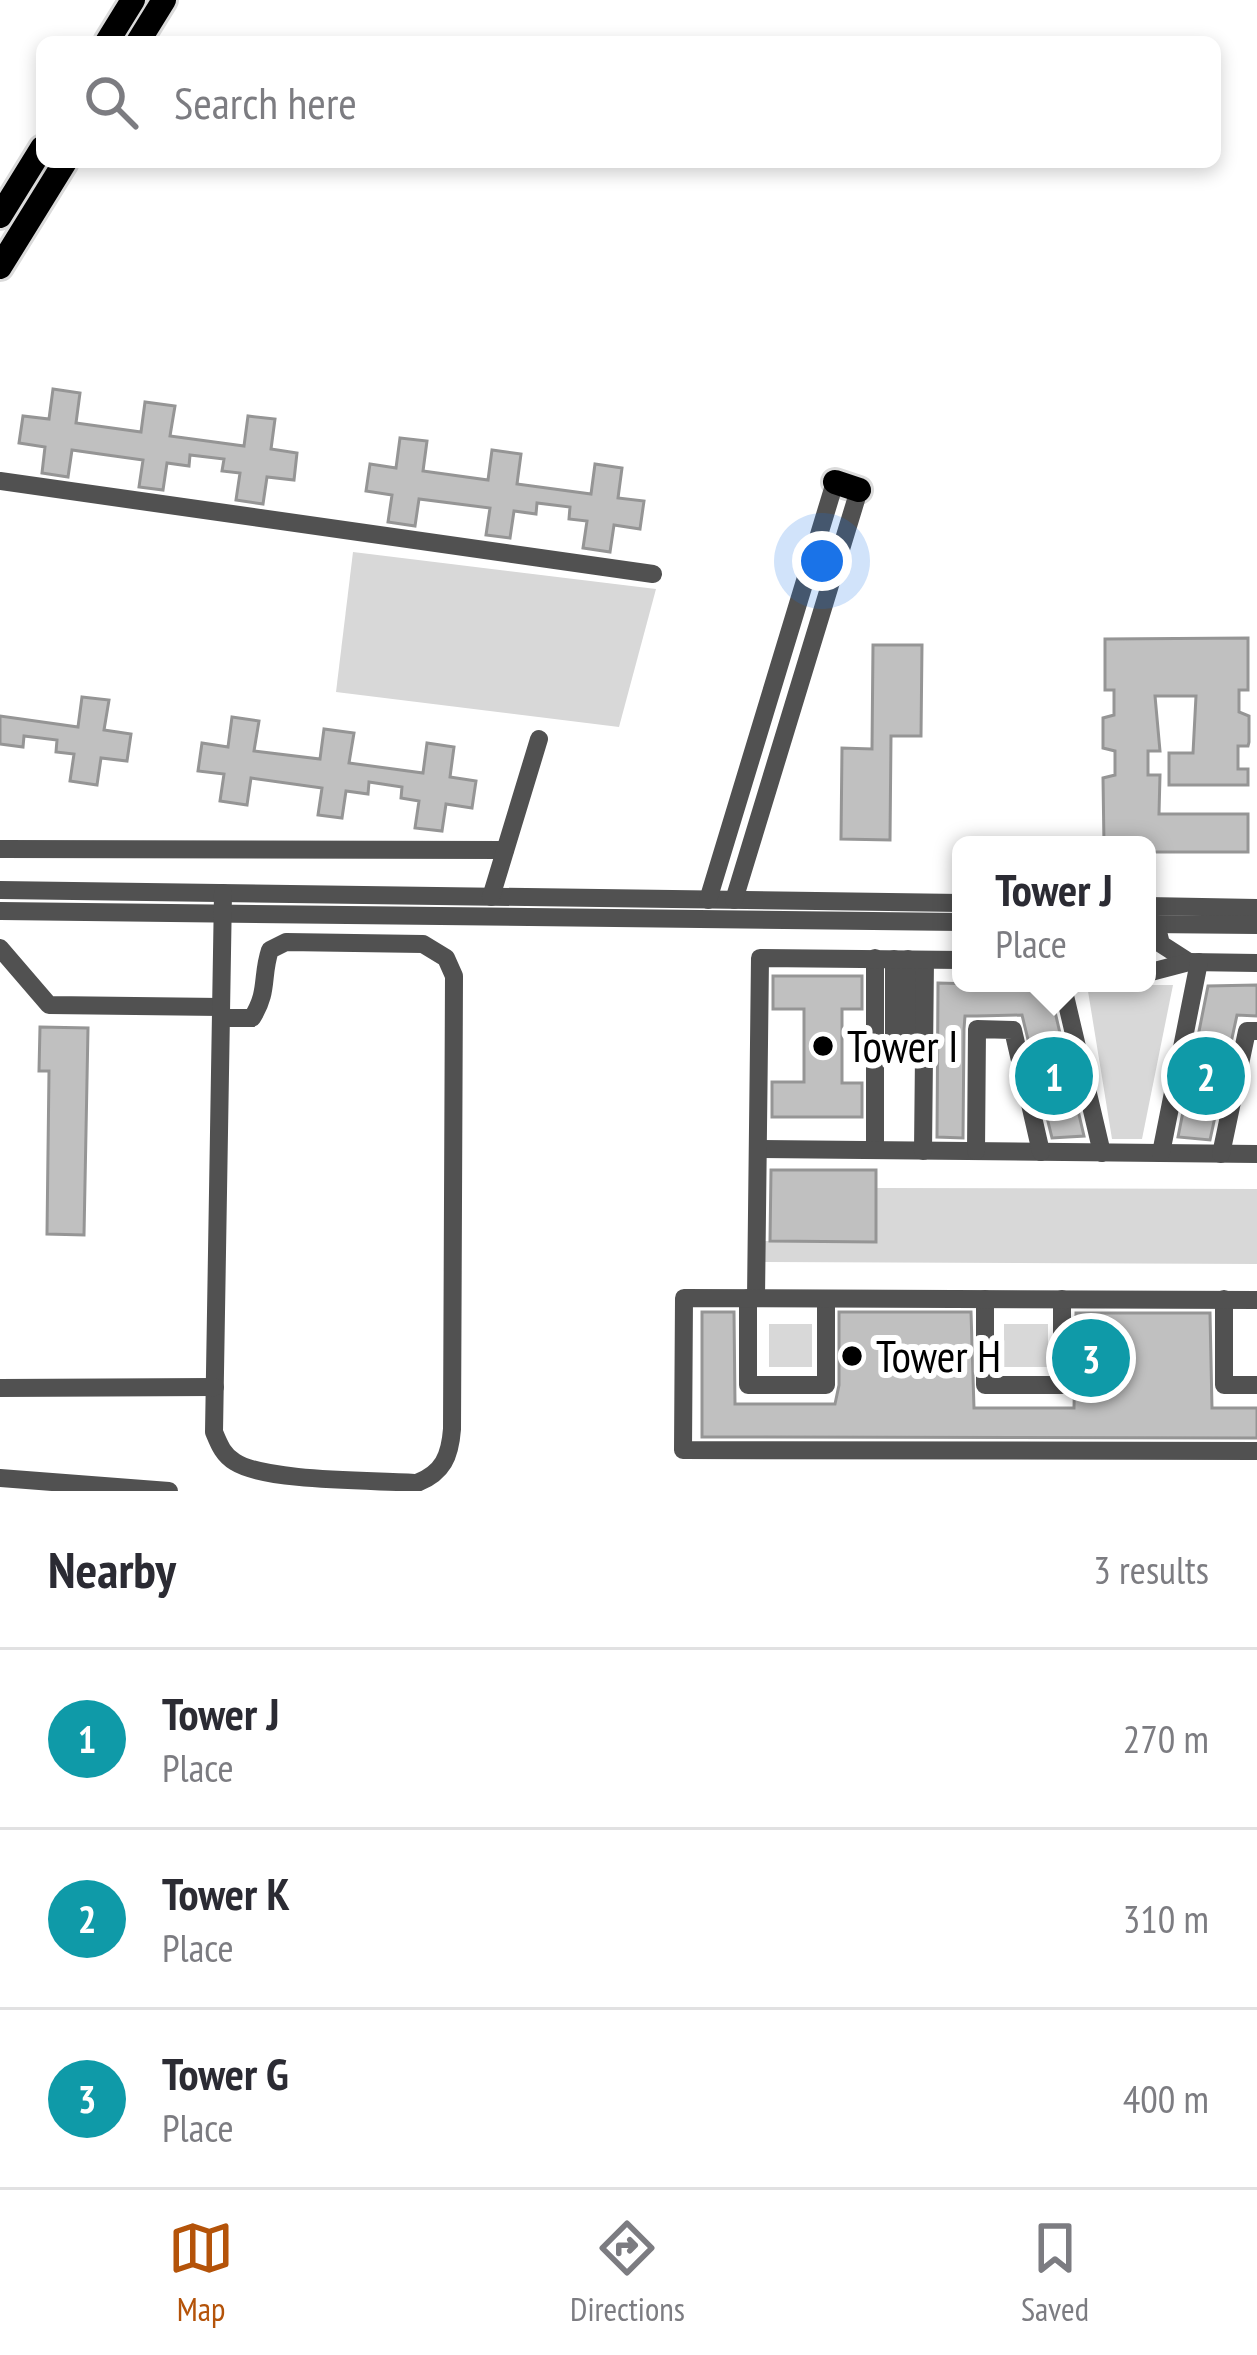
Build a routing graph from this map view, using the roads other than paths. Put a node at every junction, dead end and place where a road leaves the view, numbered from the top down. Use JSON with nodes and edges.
{"nodes":[{"id":1,"x":133,"y":0,"type":"edge"},
{"id":2,"x":164,"y":0,"type":"edge"},
{"id":3,"x":111,"y":36,"type":"edge"},
{"id":4,"x":142,"y":36,"type":"edge"},
{"id":5,"x":36,"y":158,"type":"edge"},
{"id":6,"x":61,"y":168,"type":"edge"},
{"id":7,"x":0,"y":216,"type":"edge"},
{"id":8,"x":0,"y":267,"type":"edge"},
{"id":9,"x":0,"y":481,"type":"edge"},
{"id":10,"x":653,"y":574,"type":"dead end"},
{"id":11,"x":539,"y":739,"type":"dead end"},
{"id":12,"x":0,"y":849,"type":"edge"},
{"id":13,"x":506,"y":850,"type":"junction"},
{"id":14,"x":0,"y":890,"type":"edge"},
{"id":15,"x":223,"y":893,"type":"junction"},
{"id":16,"x":491,"y":897,"type":"junction"},
{"id":17,"x":708,"y":900,"type":"junction"},
{"id":18,"x":734,"y":900,"type":"junction"},
{"id":19,"x":952,"y":904,"type":"edge"},
{"id":20,"x":1257,"y":908,"type":"edge"},
{"id":21,"x":0,"y":911,"type":"edge"},
{"id":22,"x":223,"y":915,"type":"junction"},
{"id":23,"x":1156,"y":917,"type":"edge"},
{"id":24,"x":1156,"y":918,"type":"edge"},
{"id":25,"x":952,"y":922,"type":"edge"},
{"id":26,"x":1257,"y":925,"type":"edge"},
{"id":27,"x":1156,"y":931,"type":"edge"},
{"id":28,"x":0,"y":949,"type":"edge"},
{"id":29,"x":901,"y":959,"type":"junction"},
{"id":30,"x":952,"y":960,"type":"edge"},
{"id":31,"x":1194,"y":962,"type":"junction"},
{"id":32,"x":1257,"y":963,"type":"edge"},
{"id":33,"x":1156,"y":972,"type":"edge"},
{"id":34,"x":1064,"y":992,"type":"edge"},
{"id":35,"x":221,"y":1012,"type":"junction"},
{"id":36,"x":1257,"y":1031,"type":"edge"},
{"id":37,"x":901,"y":1040,"type":"dead end"},
{"id":38,"x":758,"y":1149,"type":"junction"},
{"id":39,"x":875,"y":1150,"type":"junction"},
{"id":40,"x":923,"y":1151,"type":"junction"},
{"id":41,"x":976,"y":1151,"type":"junction"},
{"id":42,"x":1040,"y":1152,"type":"junction"},
{"id":43,"x":1102,"y":1153,"type":"junction"},
{"id":44,"x":1161,"y":1154,"type":"junction"},
{"id":45,"x":1221,"y":1154,"type":"junction"},
{"id":46,"x":1257,"y":1154,"type":"edge"},
{"id":47,"x":752,"y":1298,"type":"junction"},
{"id":48,"x":826,"y":1299,"type":"junction"},
{"id":49,"x":985,"y":1299,"type":"junction"},
{"id":50,"x":1062,"y":1299,"type":"junction"},
{"id":51,"x":1224,"y":1299,"type":"junction"},
{"id":52,"x":1257,"y":1300,"type":"edge"},
{"id":53,"x":1257,"y":1385,"type":"edge"},
{"id":54,"x":215,"y":1387,"type":"junction"},
{"id":55,"x":0,"y":1388,"type":"edge"},
{"id":56,"x":1257,"y":1451,"type":"edge"},
{"id":57,"x":0,"y":1478,"type":"edge"},
{"id":58,"x":169,"y":1491,"type":"edge"}],
"edges":[{"from":1,"to":3,"type":"main road"},
{"from":2,"to":4,"type":"main road"},
{"from":5,"to":7,"type":"main road"},
{"from":6,"to":8,"type":"main road"},
{"from":9,"to":10,"type":"street"},
{"from":11,"to":13,"type":"street"},
{"from":12,"to":13,"type":"street"},
{"from":13,"to":16,"type":"street"},
{"from":14,"to":15,"type":"street"},
{"from":15,"to":16,"type":"street"},
{"from":15,"to":22,"type":"street"},
{"from":16,"to":17,"type":"street"},
{"from":17,"to":18,"type":"street"},
{"from":17,"to":18,"type":"street"},
{"from":18,"to":19,"type":"street"},
{"from":20,"to":23,"type":"street"},
{"from":21,"to":22,"type":"street"},
{"from":22,"to":25,"type":"street"},
{"from":22,"to":35,"type":"street"},
{"from":24,"to":26,"type":"street"},
{"from":27,"to":31,"type":"street"},
{"from":28,"to":35,"type":"street"},
{"from":29,"to":30,"type":"street"},
{"from":29,"to":37,"type":"street"},
{"from":29,"to":38,"type":"street"},
{"from":29,"to":39,"type":"street"},
{"from":29,"to":40,"type":"street"},
{"from":31,"to":32,"type":"street"},
{"from":31,"to":33,"type":"street"},
{"from":31,"to":44,"type":"street"},
{"from":34,"to":43,"type":"street"},
{"from":35,"to":54,"type":"street"},
{"from":35,"to":54,"type":"street"},
{"from":36,"to":45,"type":"street"},
{"from":38,"to":39,"type":"street"},
{"from":38,"to":47,"type":"street"},
{"from":39,"to":40,"type":"street"},
{"from":40,"to":41,"type":"street"},
{"from":41,"to":42,"type":"street"},
{"from":41,"to":42,"type":"street"},
{"from":42,"to":43,"type":"street"},
{"from":43,"to":44,"type":"street"},
{"from":44,"to":45,"type":"street"},
{"from":45,"to":46,"type":"street"},
{"from":47,"to":48,"type":"street"},
{"from":47,"to":48,"type":"street"},
{"from":47,"to":56,"type":"street"},
{"from":48,"to":49,"type":"street"},
{"from":49,"to":50,"type":"street"},
{"from":49,"to":50,"type":"street"},
{"from":50,"to":51,"type":"street"},
{"from":51,"to":52,"type":"street"},
{"from":51,"to":53,"type":"street"},
{"from":54,"to":55,"type":"street"},
{"from":57,"to":58,"type":"street"}]}
